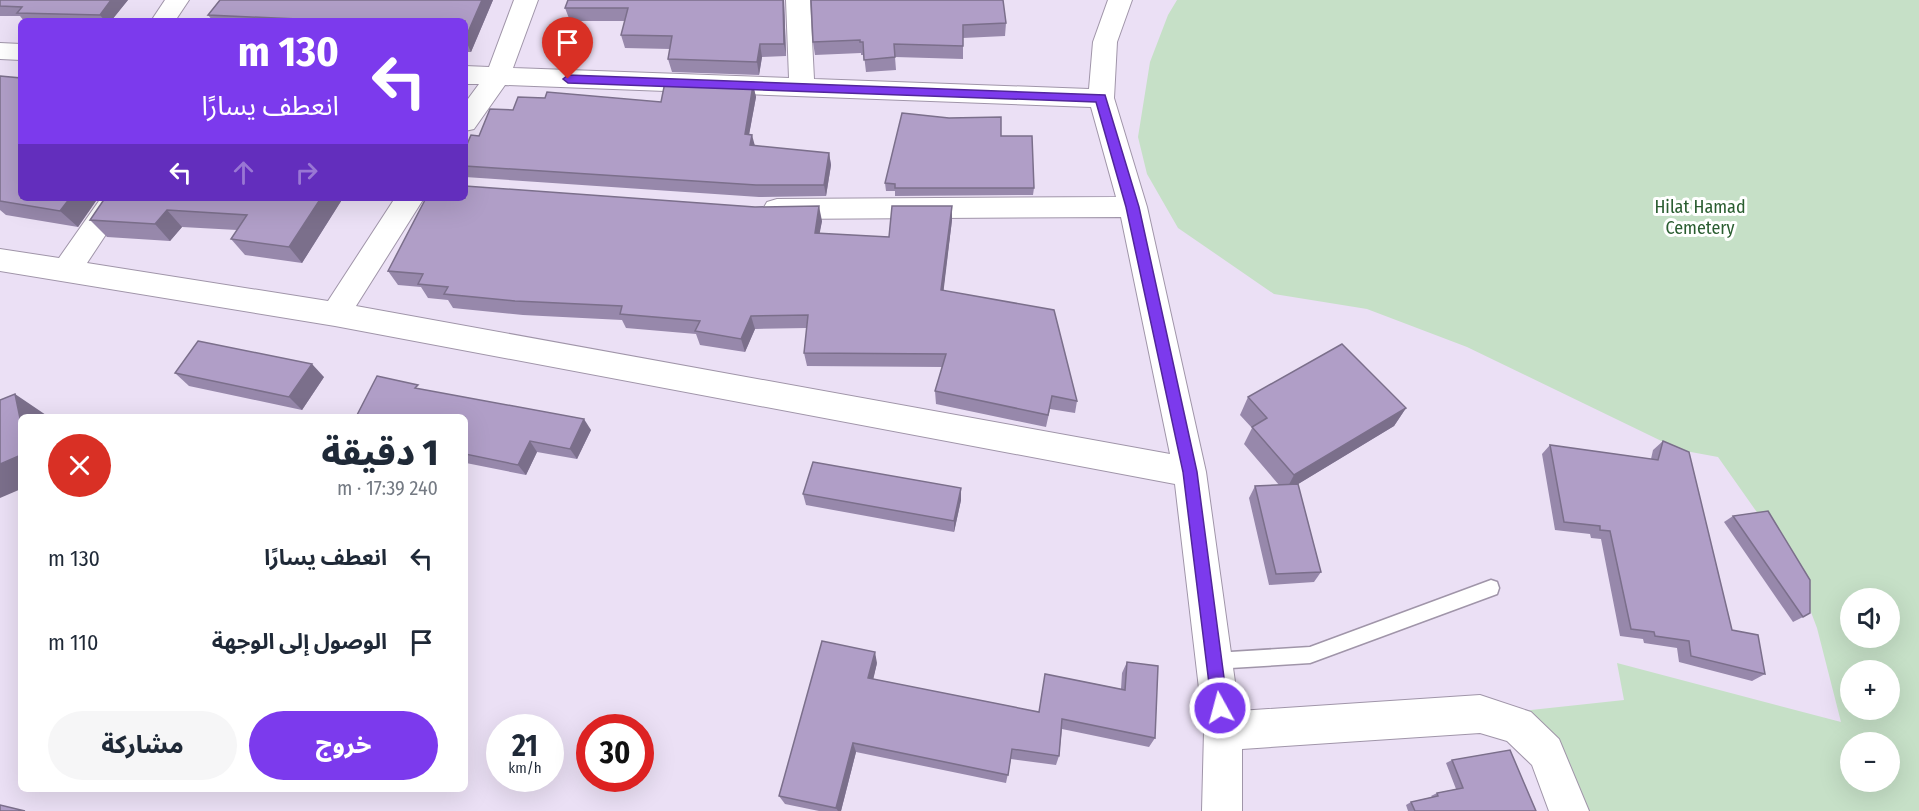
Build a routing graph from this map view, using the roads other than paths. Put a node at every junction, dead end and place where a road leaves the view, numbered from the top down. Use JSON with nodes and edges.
{"nodes":[{"id":1,"x":177,"y":0,"type":"edge"},
{"id":2,"x":526,"y":0,"type":"edge"},
{"id":3,"x":798,"y":0,"type":"edge"},
{"id":4,"x":1120,"y":0,"type":"edge"},
{"id":5,"x":165,"y":18,"type":"edge"},
{"id":6,"x":0,"y":51,"type":"edge"},
{"id":7,"x":18,"y":52,"type":"edge"},
{"id":8,"x":468,"y":75,"type":"edge"},
{"id":9,"x":498,"y":76,"type":"junction"},
{"id":10,"x":802,"y":87,"type":"junction"},
{"id":11,"x":1101,"y":98,"type":"junction"},
{"id":12,"x":468,"y":118,"type":"edge"},
{"id":13,"x":114,"y":201,"type":"edge"},
{"id":14,"x":408,"y":201,"type":"edge"},
{"id":15,"x":1132,"y":207,"type":"junction"},
{"id":16,"x":748,"y":208,"type":"edge"},
{"id":17,"x":0,"y":260,"type":"edge"},
{"id":18,"x":65,"y":272,"type":"junction"},
{"id":19,"x":334,"y":314,"type":"junction"},
{"id":20,"x":1190,"y":472,"type":"junction"},
{"id":21,"x":1491,"y":588,"type":"dead end"},
{"id":22,"x":1214,"y":661,"type":"junction"},
{"id":23,"x":1222,"y":731,"type":"junction"},
{"id":24,"x":1222,"y":811,"type":"edge"},
{"id":25,"x":1569,"y":811,"type":"edge"}],
"edges":[{"from":1,"to":5,"type":"street"},
{"from":2,"to":9,"type":"street"},
{"from":3,"to":10,"type":"street"},
{"from":4,"to":11,"type":"street"},
{"from":6,"to":7,"type":"street"},
{"from":8,"to":9,"type":"street"},
{"from":9,"to":10,"type":"street"},
{"from":9,"to":12,"type":"street"},
{"from":10,"to":11,"type":"street"},
{"from":11,"to":15,"type":"street"},
{"from":13,"to":18,"type":"street"},
{"from":14,"to":19,"type":"street"},
{"from":15,"to":16,"type":"street"},
{"from":15,"to":20,"type":"street"},
{"from":17,"to":18,"type":"street"},
{"from":18,"to":19,"type":"street"},
{"from":19,"to":20,"type":"street"},
{"from":20,"to":22,"type":"street"},
{"from":21,"to":22,"type":"lane"},
{"from":22,"to":23,"type":"street"},
{"from":23,"to":24,"type":"street"},
{"from":23,"to":25,"type":"street"}]}
